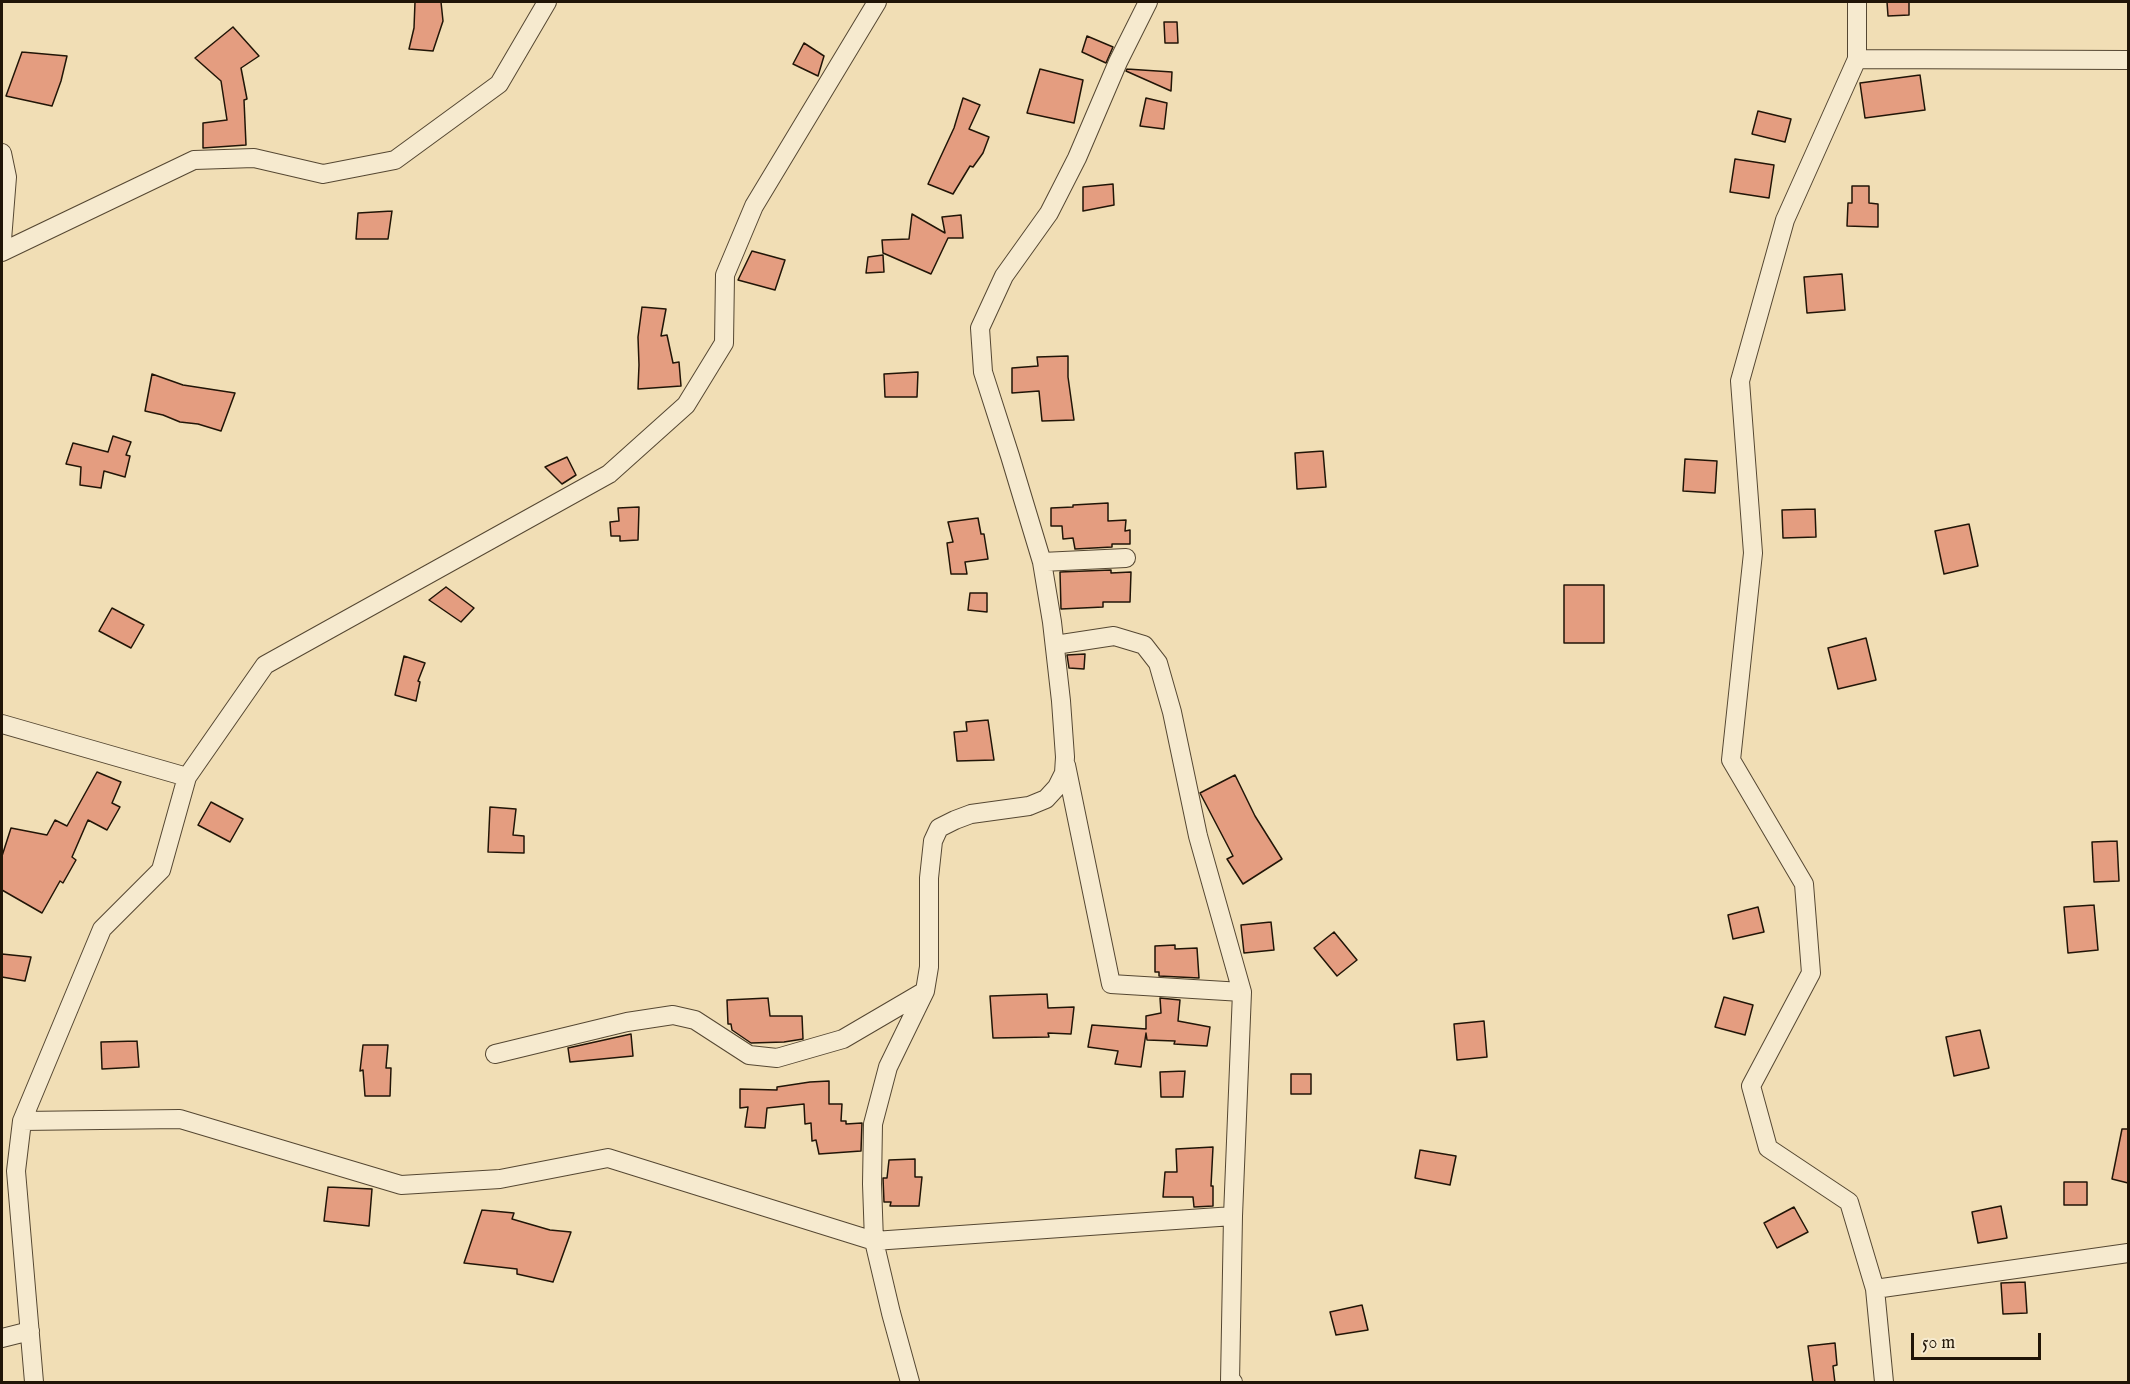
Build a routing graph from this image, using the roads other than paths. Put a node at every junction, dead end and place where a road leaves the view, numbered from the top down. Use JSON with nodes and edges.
{"nodes":[{"id":1,"x":547,"y":2,"type":"edge"},
{"id":2,"x":877,"y":2,"type":"edge"},
{"id":3,"x":1148,"y":2,"type":"edge"},
{"id":4,"x":1857,"y":2,"type":"edge"},
{"id":5,"x":1857,"y":59,"type":"junction"},
{"id":6,"x":2128,"y":60,"type":"edge"},
{"id":7,"x":2,"y":153,"type":"edge"},
{"id":8,"x":2,"y":240,"type":"edge"},
{"id":9,"x":2,"y":252,"type":"edge"},
{"id":10,"x":1126,"y":558,"type":"dead end"},
{"id":11,"x":1042,"y":562,"type":"junction"},
{"id":12,"x":1054,"y":645,"type":"junction"},
{"id":13,"x":2,"y":724,"type":"edge"},
{"id":14,"x":1065,"y":757,"type":"junction"},
{"id":15,"x":187,"y":777,"type":"junction"},
{"id":16,"x":925,"y":991,"type":"junction"},
{"id":17,"x":1242,"y":992,"type":"junction"},
{"id":18,"x":495,"y":1054,"type":"dead end"},
{"id":19,"x":22,"y":1121,"type":"junction"},
{"id":20,"x":1233,"y":1216,"type":"junction"},
{"id":21,"x":874,"y":1241,"type":"junction"},
{"id":22,"x":2128,"y":1253,"type":"edge"},
{"id":23,"x":1875,"y":1289,"type":"junction"},
{"id":24,"x":30,"y":1331,"type":"junction"},
{"id":25,"x":2,"y":1338,"type":"edge"},
{"id":26,"x":34,"y":1383,"type":"edge"},
{"id":27,"x":910,"y":1383,"type":"edge"},
{"id":28,"x":1233,"y":1383,"type":"edge"},
{"id":29,"x":1884,"y":1383,"type":"edge"}],
"edges":[{"from":1,"to":9,"type":"street"},
{"from":2,"to":15,"type":"street"},
{"from":3,"to":11,"type":"street"},
{"from":4,"to":5,"type":"street"},
{"from":5,"to":6,"type":"street"},
{"from":5,"to":23,"type":"street"},
{"from":7,"to":8,"type":"street"},
{"from":10,"to":11,"type":"street"},
{"from":11,"to":12,"type":"street"},
{"from":12,"to":14,"type":"street"},
{"from":12,"to":17,"type":"street"},
{"from":13,"to":15,"type":"street"},
{"from":14,"to":16,"type":"street"},
{"from":14,"to":17,"type":"street"},
{"from":15,"to":19,"type":"street"},
{"from":16,"to":18,"type":"street"},
{"from":16,"to":21,"type":"street"},
{"from":17,"to":20,"type":"street"},
{"from":19,"to":21,"type":"street"},
{"from":19,"to":24,"type":"street"},
{"from":20,"to":21,"type":"street"},
{"from":20,"to":28,"type":"street"},
{"from":21,"to":27,"type":"street"},
{"from":22,"to":23,"type":"street"},
{"from":23,"to":29,"type":"street"},
{"from":24,"to":25,"type":"street"},
{"from":24,"to":26,"type":"street"}]}
